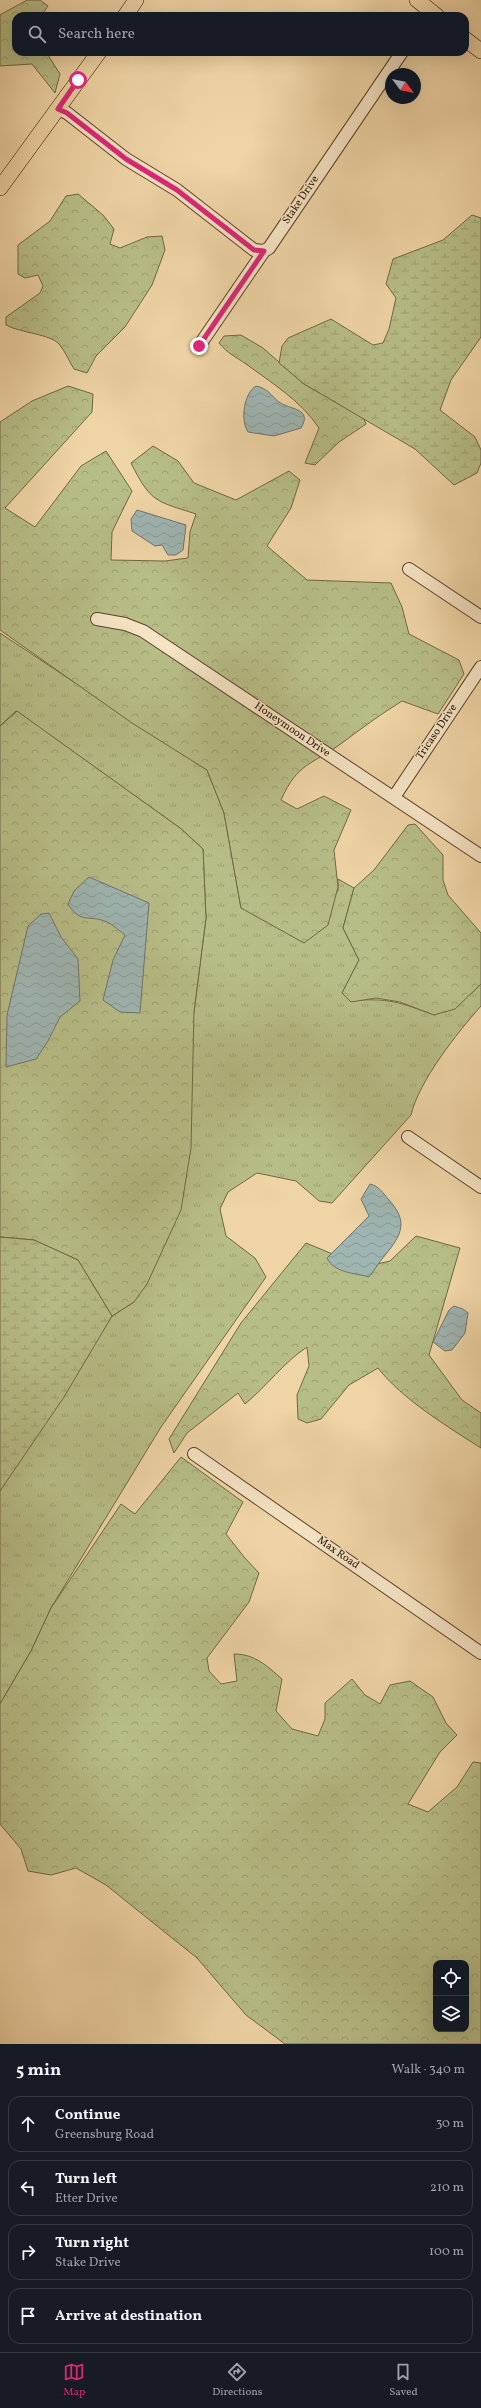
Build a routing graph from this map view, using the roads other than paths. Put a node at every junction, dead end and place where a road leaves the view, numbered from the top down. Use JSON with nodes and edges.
{"nodes":[{"id":1,"x":136,"y":0,"type":"edge"},
{"id":2,"x":417,"y":0,"type":"edge"},
{"id":3,"x":128,"y":12,"type":"edge"},
{"id":4,"x":430,"y":12,"type":"edge"},
{"id":5,"x":469,"y":42,"type":"edge"},
{"id":6,"x":481,"y":52,"type":"edge"},
{"id":7,"x":96,"y":56,"type":"edge"},
{"id":8,"x":399,"y":56,"type":"edge"},
{"id":9,"x":58,"y":109,"type":"junction"},
{"id":10,"x":0,"y":188,"type":"edge"},
{"id":11,"x":264,"y":251,"type":"junction"},
{"id":12,"x":199,"y":346,"type":"dead end"},
{"id":13,"x":409,"y":569,"type":"dead end"},
{"id":14,"x":481,"y":617,"type":"edge"},
{"id":15,"x":97,"y":619,"type":"dead end"},
{"id":16,"x":481,"y":667,"type":"edge"},
{"id":17,"x":394,"y":797,"type":"junction"},
{"id":18,"x":481,"y":856,"type":"edge"},
{"id":19,"x":408,"y":1137,"type":"dead end"},
{"id":20,"x":481,"y":1187,"type":"edge"},
{"id":21,"x":194,"y":1454,"type":"dead end"},
{"id":22,"x":481,"y":1653,"type":"edge"}],
"edges":[{"from":1,"to":3,"type":"main road"},
{"from":2,"to":4,"type":"main road"},
{"from":5,"to":6,"type":"main road"},
{"from":7,"to":9,"type":"main road"},
{"from":8,"to":11,"type":"street","name":"Stake Drive"},
{"from":9,"to":10,"type":"main road"},
{"from":9,"to":11,"type":"street"},
{"from":11,"to":12,"type":"street","name":"Stake Drive"},
{"from":13,"to":14,"type":"street"},
{"from":15,"to":17,"type":"street","name":"Honeymoon Drive"},
{"from":16,"to":17,"type":"street","name":"Tricaso Drive"},
{"from":17,"to":18,"type":"street","name":"Honeymoon Drive"},
{"from":19,"to":20,"type":"street"},
{"from":21,"to":22,"type":"street","name":"Max Road"}]}
